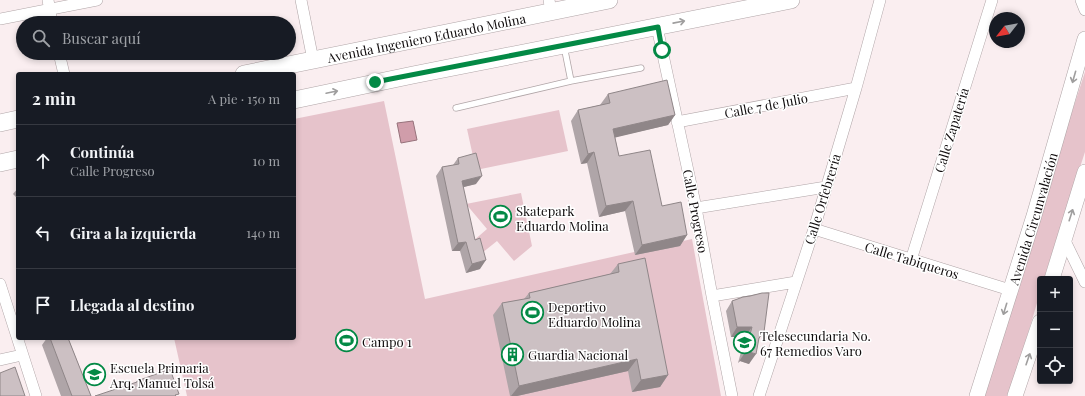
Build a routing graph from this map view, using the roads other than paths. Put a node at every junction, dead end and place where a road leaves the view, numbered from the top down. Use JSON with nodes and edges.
{"nodes":[{"id":1,"x":97,"y":0,"type":"edge"},
{"id":2,"x":301,"y":0,"type":"edge"},
{"id":3,"x":609,"y":0,"type":"edge"},
{"id":4,"x":791,"y":0,"type":"edge"},
{"id":5,"x":880,"y":0,"type":"edge"},
{"id":6,"x":992,"y":0,"type":"edge"},
{"id":7,"x":1081,"y":0,"type":"edge"},
{"id":8,"x":48,"y":5,"type":"edge"},
{"id":9,"x":550,"y":6,"type":"edge"},
{"id":10,"x":1085,"y":10,"type":"edge"},
{"id":11,"x":50,"y":16,"type":"edge"},
{"id":12,"x":0,"y":19,"type":"edge"},
{"id":13,"x":658,"y":27,"type":"junction"},
{"id":14,"x":1085,"y":39,"type":"edge"},
{"id":15,"x":564,"y":45,"type":"junction"},
{"id":16,"x":61,"y":60,"type":"edge"},
{"id":17,"x":313,"y":60,"type":"junction"},
{"id":18,"x":641,"y":68,"type":"dead end"},
{"id":19,"x":64,"y":72,"type":"edge"},
{"id":20,"x":254,"y":72,"type":"edge"},
{"id":21,"x":571,"y":81,"type":"junction"},
{"id":22,"x":856,"y":88,"type":"junction"},
{"id":23,"x":296,"y":100,"type":"edge"},
{"id":24,"x":456,"y":108,"type":"dead end"},
{"id":25,"x":16,"y":119,"type":"edge"},
{"id":26,"x":677,"y":122,"type":"junction"},
{"id":27,"x":0,"y":123,"type":"edge"},
{"id":28,"x":16,"y":159,"type":"edge"},
{"id":29,"x":0,"y":163,"type":"edge"},
{"id":30,"x":1085,"y":172,"type":"edge"},
{"id":31,"x":826,"y":187,"type":"junction"},
{"id":32,"x":696,"y":208,"type":"junction"},
{"id":33,"x":814,"y":229,"type":"junction"},
{"id":34,"x":1064,"y":239,"type":"junction"},
{"id":35,"x":910,"y":260,"type":"junction"},
{"id":36,"x":1053,"y":276,"type":"edge"},
{"id":37,"x":796,"y":282,"type":"junction"},
{"id":38,"x":1085,"y":282,"type":"edge"},
{"id":39,"x":0,"y":284,"type":"edge"},
{"id":40,"x":1010,"y":290,"type":"junction"},
{"id":41,"x":712,"y":296,"type":"junction"},
{"id":42,"x":1037,"y":331,"type":"edge"},
{"id":43,"x":16,"y":336,"type":"edge"},
{"id":44,"x":17,"y":340,"type":"edge"},
{"id":45,"x":22,"y":355,"type":"junction"},
{"id":46,"x":0,"y":360,"type":"edge"},
{"id":47,"x":36,"y":396,"type":"edge"},
{"id":48,"x":732,"y":396,"type":"edge"},
{"id":49,"x":759,"y":396,"type":"edge"},
{"id":50,"x":977,"y":396,"type":"edge"},
{"id":51,"x":1015,"y":396,"type":"edge"}],
"edges":[{"from":1,"to":8,"type":"street"},
{"from":2,"to":17,"type":"street"},
{"from":3,"to":9,"type":"main road","name":"Avenida Ingeniero Eduardo Molina"},
{"from":13,"to":4,"type":"main road","one_way":true},
{"from":5,"to":22,"type":"street","name":"Calle Orfebrería"},
{"from":6,"to":35,"type":"street","name":"Calle Zapatería"},
{"from":7,"to":10,"type":"street"},
{"from":8,"to":11,"type":"street"},
{"from":8,"to":12,"type":"street"},
{"from":9,"to":17,"type":"main road","name":"Avenida Ingeniero Eduardo Molina"},
{"from":13,"to":15,"type":"main road"},
{"from":13,"to":26,"type":"street","name":"Calle Progreso"},
{"from":14,"to":40,"type":"main road","name":"Avenida Circunvalación","one_way":true},
{"from":15,"to":21,"type":"lane"},
{"from":23,"to":15,"type":"main road","one_way":true},
{"from":16,"to":19,"type":"street"},
{"from":17,"to":20,"type":"main road","name":"Avenida Ingeniero Eduardo Molina"},
{"from":18,"to":21,"type":"lane"},
{"from":21,"to":24,"type":"lane"},
{"from":22,"to":26,"type":"street","name":"Calle 7 de Julio"},
{"from":22,"to":31,"type":"street","name":"Calle Orfebrería"},
{"from":25,"to":27,"type":"main road"},
{"from":26,"to":32,"type":"street","name":"Calle Progreso"},
{"from":28,"to":29,"type":"main road"},
{"from":34,"to":30,"type":"main road","one_way":true},
{"from":31,"to":32,"type":"street"},
{"from":31,"to":33,"type":"street","name":"Calle Orfebrería"},
{"from":32,"to":41,"type":"street","name":"Calle Progreso"},
{"from":33,"to":35,"type":"street","name":"Calle Tabiqueros"},
{"from":33,"to":37,"type":"street","name":"Calle Orfebrería"},
{"from":34,"to":36,"type":"main road"},
{"from":34,"to":38,"type":"street"},
{"from":35,"to":40,"type":"street","name":"Calle Tabiqueros"},
{"from":37,"to":41,"type":"street"},
{"from":37,"to":49,"type":"street","name":"Calle Orfebrería"},
{"from":39,"to":43,"type":"street"},
{"from":40,"to":50,"type":"main road","name":"Avenida Circunvalación","one_way":true},
{"from":41,"to":48,"type":"street","name":"Calle Progreso"},
{"from":51,"to":42,"type":"main road","one_way":true},
{"from":44,"to":45,"type":"street"},
{"from":45,"to":46,"type":"street"},
{"from":45,"to":47,"type":"street"}]}
